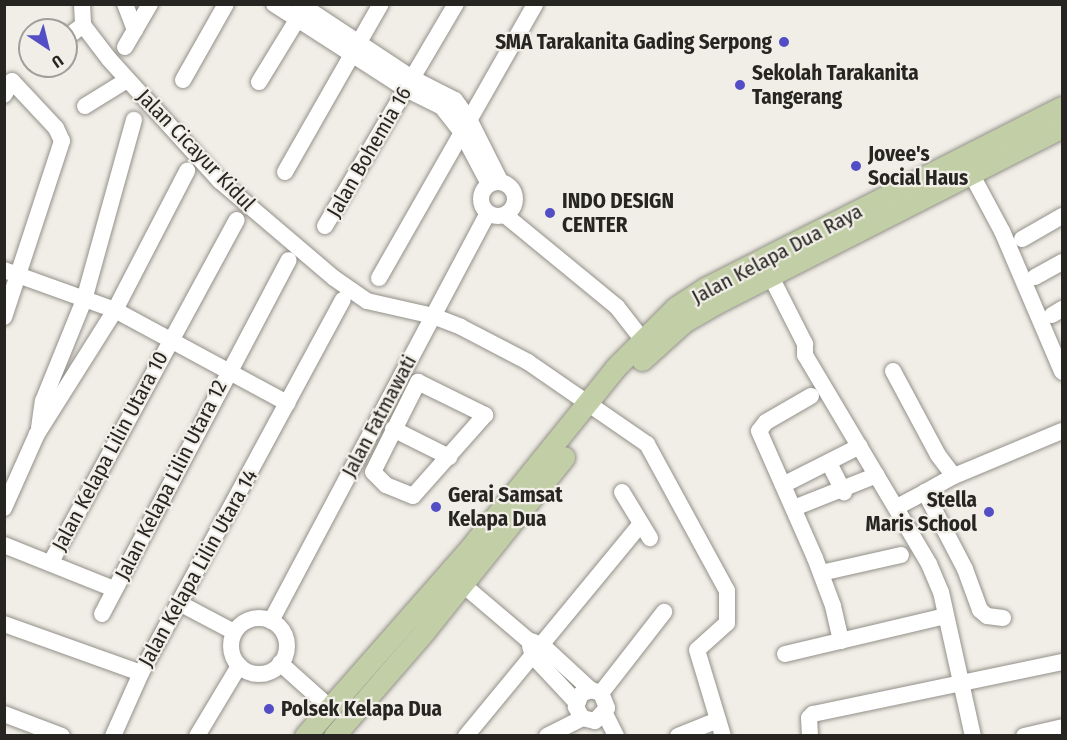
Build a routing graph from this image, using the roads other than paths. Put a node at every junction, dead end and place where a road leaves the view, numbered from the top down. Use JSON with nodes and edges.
{"nodes":[{"id":1,"x":82,"y":4,"type":"edge"},
{"id":2,"x":125,"y":4,"type":"edge"},
{"id":3,"x":150,"y":4,"type":"edge"},
{"id":4,"x":226,"y":4,"type":"edge"},
{"id":5,"x":274,"y":4,"type":"edge"},
{"id":6,"x":381,"y":4,"type":"edge"},
{"id":7,"x":456,"y":4,"type":"edge"},
{"id":8,"x":535,"y":4,"type":"edge"},
{"id":9,"x":302,"y":9,"type":"edge"},
{"id":10,"x":83,"y":25,"type":"junction"},
{"id":11,"x":78,"y":29,"type":"edge"},
{"id":12,"x":135,"y":30,"type":"junction"},
{"id":13,"x":124,"y":47,"type":"dead end"},
{"id":14,"x":356,"y":48,"type":"junction"},
{"id":15,"x":127,"y":80,"type":"junction"},
{"id":16,"x":183,"y":80,"type":"dead end"},
{"id":17,"x":259,"y":82,"type":"dead end"},
{"id":18,"x":409,"y":83,"type":"junction"},
{"id":19,"x":6,"y":89,"type":"edge"},
{"id":20,"x":85,"y":106,"type":"dead end"},
{"id":21,"x":1062,"y":107,"type":"edge"},
{"id":22,"x":134,"y":120,"type":"dead end"},
{"id":23,"x":466,"y":126,"type":"junction"},
{"id":24,"x":1062,"y":127,"type":"edge"},
{"id":25,"x":968,"y":166,"type":"junction"},
{"id":26,"x":187,"y":171,"type":"dead end"},
{"id":27,"x":285,"y":172,"type":"dead end"},
{"id":28,"x":495,"y":183,"type":"junction"},
{"id":29,"x":497,"y":214,"type":"junction"},
{"id":30,"x":1062,"y":216,"type":"edge"},
{"id":31,"x":237,"y":220,"type":"dead end"},
{"id":32,"x":325,"y":226,"type":"dead end"},
{"id":33,"x":1022,"y":239,"type":"dead end"},
{"id":34,"x":289,"y":260,"type":"dead end"},
{"id":35,"x":1062,"y":262,"type":"edge"},
{"id":36,"x":766,"y":268,"type":"junction"},
{"id":37,"x":12,"y":273,"type":"edge"},
{"id":38,"x":1035,"y":277,"type":"dead end"},
{"id":39,"x":379,"y":278,"type":"dead end"},
{"id":40,"x":84,"y":300,"type":"junction"},
{"id":41,"x":343,"y":300,"type":"dead end"},
{"id":42,"x":115,"y":310,"type":"junction"},
{"id":43,"x":433,"y":316,"type":"junction"},
{"id":44,"x":4,"y":317,"type":"edge"},
{"id":45,"x":642,"y":339,"type":"junction"},
{"id":46,"x":169,"y":341,"type":"junction"},
{"id":47,"x":227,"y":371,"type":"junction"},
{"id":48,"x":893,"y":371,"type":"dead end"},
{"id":49,"x":1062,"y":372,"type":"edge"},
{"id":50,"x":811,"y":396,"type":"dead end"},
{"id":51,"x":287,"y":403,"type":"junction"},
{"id":52,"x":592,"y":409,"type":"junction"},
{"id":53,"x":393,"y":429,"type":"junction"},
{"id":54,"x":1062,"y":431,"type":"edge"},
{"id":55,"x":37,"y":434,"type":"junction"},
{"id":56,"x":365,"y":442,"type":"junction"},
{"id":57,"x":860,"y":445,"type":"junction"},
{"id":58,"x":382,"y":450,"type":"junction"},
{"id":59,"x":449,"y":457,"type":"junction"},
{"id":60,"x":829,"y":463,"type":"junction"},
{"id":61,"x":877,"y":476,"type":"junction"},
{"id":62,"x":954,"y":476,"type":"junction"},
{"id":63,"x":783,"y":485,"type":"junction"},
{"id":64,"x":622,"y":492,"type":"dead end"},
{"id":65,"x":844,"y":492,"type":"junction"},
{"id":66,"x":926,"y":492,"type":"junction"},
{"id":67,"x":897,"y":507,"type":"junction"},
{"id":68,"x":4,"y":508,"type":"edge"},
{"id":69,"x":794,"y":508,"type":"junction"},
{"id":70,"x":4,"y":545,"type":"edge"},
{"id":71,"x":901,"y":555,"type":"dead end"},
{"id":72,"x":51,"y":561,"type":"junction"},
{"id":73,"x":821,"y":573,"type":"junction"},
{"id":74,"x":456,"y":579,"type":"junction"},
{"id":75,"x":114,"y":589,"type":"junction"},
{"id":76,"x":180,"y":604,"type":"junction"},
{"id":77,"x":664,"y":612,"type":"dead end"},
{"id":78,"x":102,"y":614,"type":"dead end"},
{"id":79,"x":946,"y":616,"type":"junction"},
{"id":80,"x":1003,"y":618,"type":"dead end"},
{"id":81,"x":271,"y":621,"type":"junction"},
{"id":82,"x":4,"y":624,"type":"edge"},
{"id":83,"x":234,"y":632,"type":"junction"},
{"id":84,"x":841,"y":641,"type":"junction"},
{"id":85,"x":534,"y":647,"type":"junction"},
{"id":86,"x":785,"y":654,"type":"dead end"},
{"id":87,"x":1062,"y":662,"type":"edge"},
{"id":88,"x":280,"y":663,"type":"junction"},
{"id":89,"x":239,"y":666,"type":"junction"},
{"id":90,"x":141,"y":673,"type":"junction"},
{"id":91,"x":961,"y":681,"type":"junction"},
{"id":92,"x":596,"y":691,"type":"junction"},
{"id":93,"x":329,"y":707,"type":"junction"},
{"id":94,"x":579,"y":710,"type":"junction"},
{"id":95,"x":4,"y":714,"type":"edge"},
{"id":96,"x":605,"y":714,"type":"junction"},
{"id":97,"x":1062,"y":727,"type":"edge"},
{"id":98,"x":721,"y":728,"type":"edge"},
{"id":99,"x":62,"y":735,"type":"edge"},
{"id":100,"x":113,"y":735,"type":"edge"},
{"id":101,"x":197,"y":735,"type":"edge"},
{"id":102,"x":304,"y":735,"type":"edge"},
{"id":103,"x":334,"y":735,"type":"edge"},
{"id":104,"x":466,"y":735,"type":"edge"},
{"id":105,"x":547,"y":735,"type":"edge"},
{"id":106,"x":616,"y":735,"type":"edge"},
{"id":107,"x":678,"y":735,"type":"edge"},
{"id":108,"x":810,"y":735,"type":"edge"},
{"id":109,"x":973,"y":735,"type":"edge"},
{"id":110,"x":1024,"y":735,"type":"edge"}],
"edges":[{"from":1,"to":10,"type":"street"},
{"from":2,"to":12,"type":"street"},
{"from":3,"to":12,"type":"street"},
{"from":4,"to":16,"type":"street"},
{"from":5,"to":9,"type":"street"},
{"from":6,"to":14,"type":"street"},
{"from":7,"to":18,"type":"street","name":"Jalan Bohemia 16"},
{"from":8,"to":23,"type":"street"},
{"from":9,"to":14,"type":"street"},
{"from":9,"to":17,"type":"street"},
{"from":10,"to":11,"type":"street"},
{"from":10,"to":15,"type":"street","name":"Jalan Cicayur Kidul"},
{"from":12,"to":13,"type":"street"},
{"from":14,"to":18,"type":"street"},
{"from":14,"to":27,"type":"street"},
{"from":15,"to":20,"type":"street"},
{"from":15,"to":43,"type":"street","name":"Jalan Cicayur Kidul"},
{"from":18,"to":23,"type":"street"},
{"from":18,"to":32,"type":"street","name":"Jalan Bohemia 16"},
{"from":19,"to":37,"type":"street"},
{"from":21,"to":25,"type":"main road","name":"Jalan Kelapa Dua Raya"},
{"from":22,"to":40,"type":"street"},
{"from":23,"to":28,"type":"street"},
{"from":23,"to":39,"type":"street"},
{"from":24,"to":25,"type":"main road","name":"Jalan Kelapa Dua Raya"},
{"from":25,"to":36,"type":"main road","name":"Jalan Kelapa Dua Raya"},
{"from":25,"to":49,"type":"street"},
{"from":26,"to":42,"type":"street"},
{"from":28,"to":29,"type":"street"},
{"from":28,"to":29,"type":"street"},
{"from":29,"to":43,"type":"street","name":"Jalan Fatmawati"},
{"from":29,"to":45,"type":"street"},
{"from":30,"to":33,"type":"street"},
{"from":31,"to":46,"type":"street","name":"Jalan Kelapa Lilin Utara 10"},
{"from":34,"to":47,"type":"street","name":"Jalan Kelapa Lilin Utara 12"},
{"from":35,"to":38,"type":"street"},
{"from":36,"to":45,"type":"main road","name":"Jalan Kelapa Dua Raya"},
{"from":36,"to":52,"type":"main road","name":"Jalan Kelapa Dua Raya"},
{"from":36,"to":57,"type":"street"},
{"from":37,"to":40,"type":"street"},
{"from":37,"to":44,"type":"street"},
{"from":40,"to":42,"type":"street"},
{"from":40,"to":55,"type":"street"},
{"from":41,"to":51,"type":"street","name":"Jalan Kelapa Lilin Utara 14"},
{"from":42,"to":46,"type":"street"},
{"from":42,"to":55,"type":"street"},
{"from":43,"to":52,"type":"street","name":"Jalan Cicayur Kidul"},
{"from":43,"to":56,"type":"street","name":"Jalan Fatmawati"},
{"from":45,"to":52,"type":"main road","name":"Jalan Kelapa Dua Raya"},
{"from":46,"to":47,"type":"street"},
{"from":46,"to":72,"type":"street","name":"Jalan Kelapa Lilin Utara 10"},
{"from":47,"to":51,"type":"street"},
{"from":47,"to":75,"type":"street","name":"Jalan Kelapa Lilin Utara 12"},
{"from":48,"to":62,"type":"street"},
{"from":50,"to":63,"type":"street"},
{"from":51,"to":76,"type":"street","name":"Jalan Kelapa Lilin Utara 14"},
{"from":52,"to":74,"type":"main road","name":"Jalan Kelapa Dua Raya"},
{"from":52,"to":98,"type":"street","name":"Jalan Cicayur Kidul"},
{"from":53,"to":58,"type":"street"},
{"from":53,"to":59,"type":"street"},
{"from":53,"to":59,"type":"street"},
{"from":54,"to":62,"type":"street"},
{"from":55,"to":68,"type":"street"},
{"from":56,"to":58,"type":"street"},
{"from":56,"to":81,"type":"street","name":"Jalan Fatmawati"},
{"from":57,"to":60,"type":"street"},
{"from":57,"to":61,"type":"street"},
{"from":58,"to":59,"type":"street"},
{"from":60,"to":63,"type":"street"},
{"from":60,"to":65,"type":"street"},
{"from":61,"to":65,"type":"street"},
{"from":61,"to":67,"type":"street"},
{"from":62,"to":66,"type":"street"},
{"from":63,"to":69,"type":"street"},
{"from":64,"to":85,"type":"street"},
{"from":65,"to":69,"type":"street"},
{"from":66,"to":67,"type":"street"},
{"from":66,"to":80,"type":"street"},
{"from":67,"to":79,"type":"street"},
{"from":69,"to":73,"type":"street"},
{"from":70,"to":72,"type":"street","name":"Jalan Kelapa Lilin Utara 12"},
{"from":71,"to":73,"type":"street"},
{"from":72,"to":75,"type":"street","name":"Jalan Kelapa Lilin Utara 12"},
{"from":73,"to":84,"type":"street"},
{"from":74,"to":85,"type":"street"},
{"from":74,"to":93,"type":"main road","name":"Jalan Kelapa Dua Raya"},
{"from":74,"to":103,"type":"main road","name":"Jalan Kelapa Dua Raya"},
{"from":75,"to":78,"type":"street","name":"Jalan Kelapa Lilin Utara 12"},
{"from":76,"to":83,"type":"street"},
{"from":76,"to":90,"type":"street","name":"Jalan Kelapa Lilin Utara 14"},
{"from":77,"to":92,"type":"street"},
{"from":79,"to":84,"type":"street"},
{"from":79,"to":91,"type":"street"},
{"from":81,"to":83,"type":"street"},
{"from":81,"to":88,"type":"street"},
{"from":82,"to":90,"type":"street"},
{"from":83,"to":89,"type":"street"},
{"from":84,"to":86,"type":"street"},
{"from":85,"to":92,"type":"street"},
{"from":85,"to":94,"type":"street"},
{"from":85,"to":104,"type":"street"},
{"from":87,"to":91,"type":"street"},
{"from":88,"to":89,"type":"street"},
{"from":88,"to":93,"type":"street"},
{"from":89,"to":101,"type":"street"},
{"from":90,"to":100,"type":"street","name":"Jalan Kelapa Lilin Utara 14"},
{"from":91,"to":108,"type":"street"},
{"from":91,"to":109,"type":"street"},
{"from":92,"to":94,"type":"street"},
{"from":92,"to":96,"type":"street"},
{"from":93,"to":102,"type":"main road","name":"Jalan Kelapa Dua Raya"},
{"from":94,"to":96,"type":"street"},
{"from":94,"to":105,"type":"street"},
{"from":95,"to":99,"type":"street"},
{"from":96,"to":106,"type":"street"},
{"from":97,"to":110,"type":"street"},
{"from":98,"to":107,"type":"street"}]}
